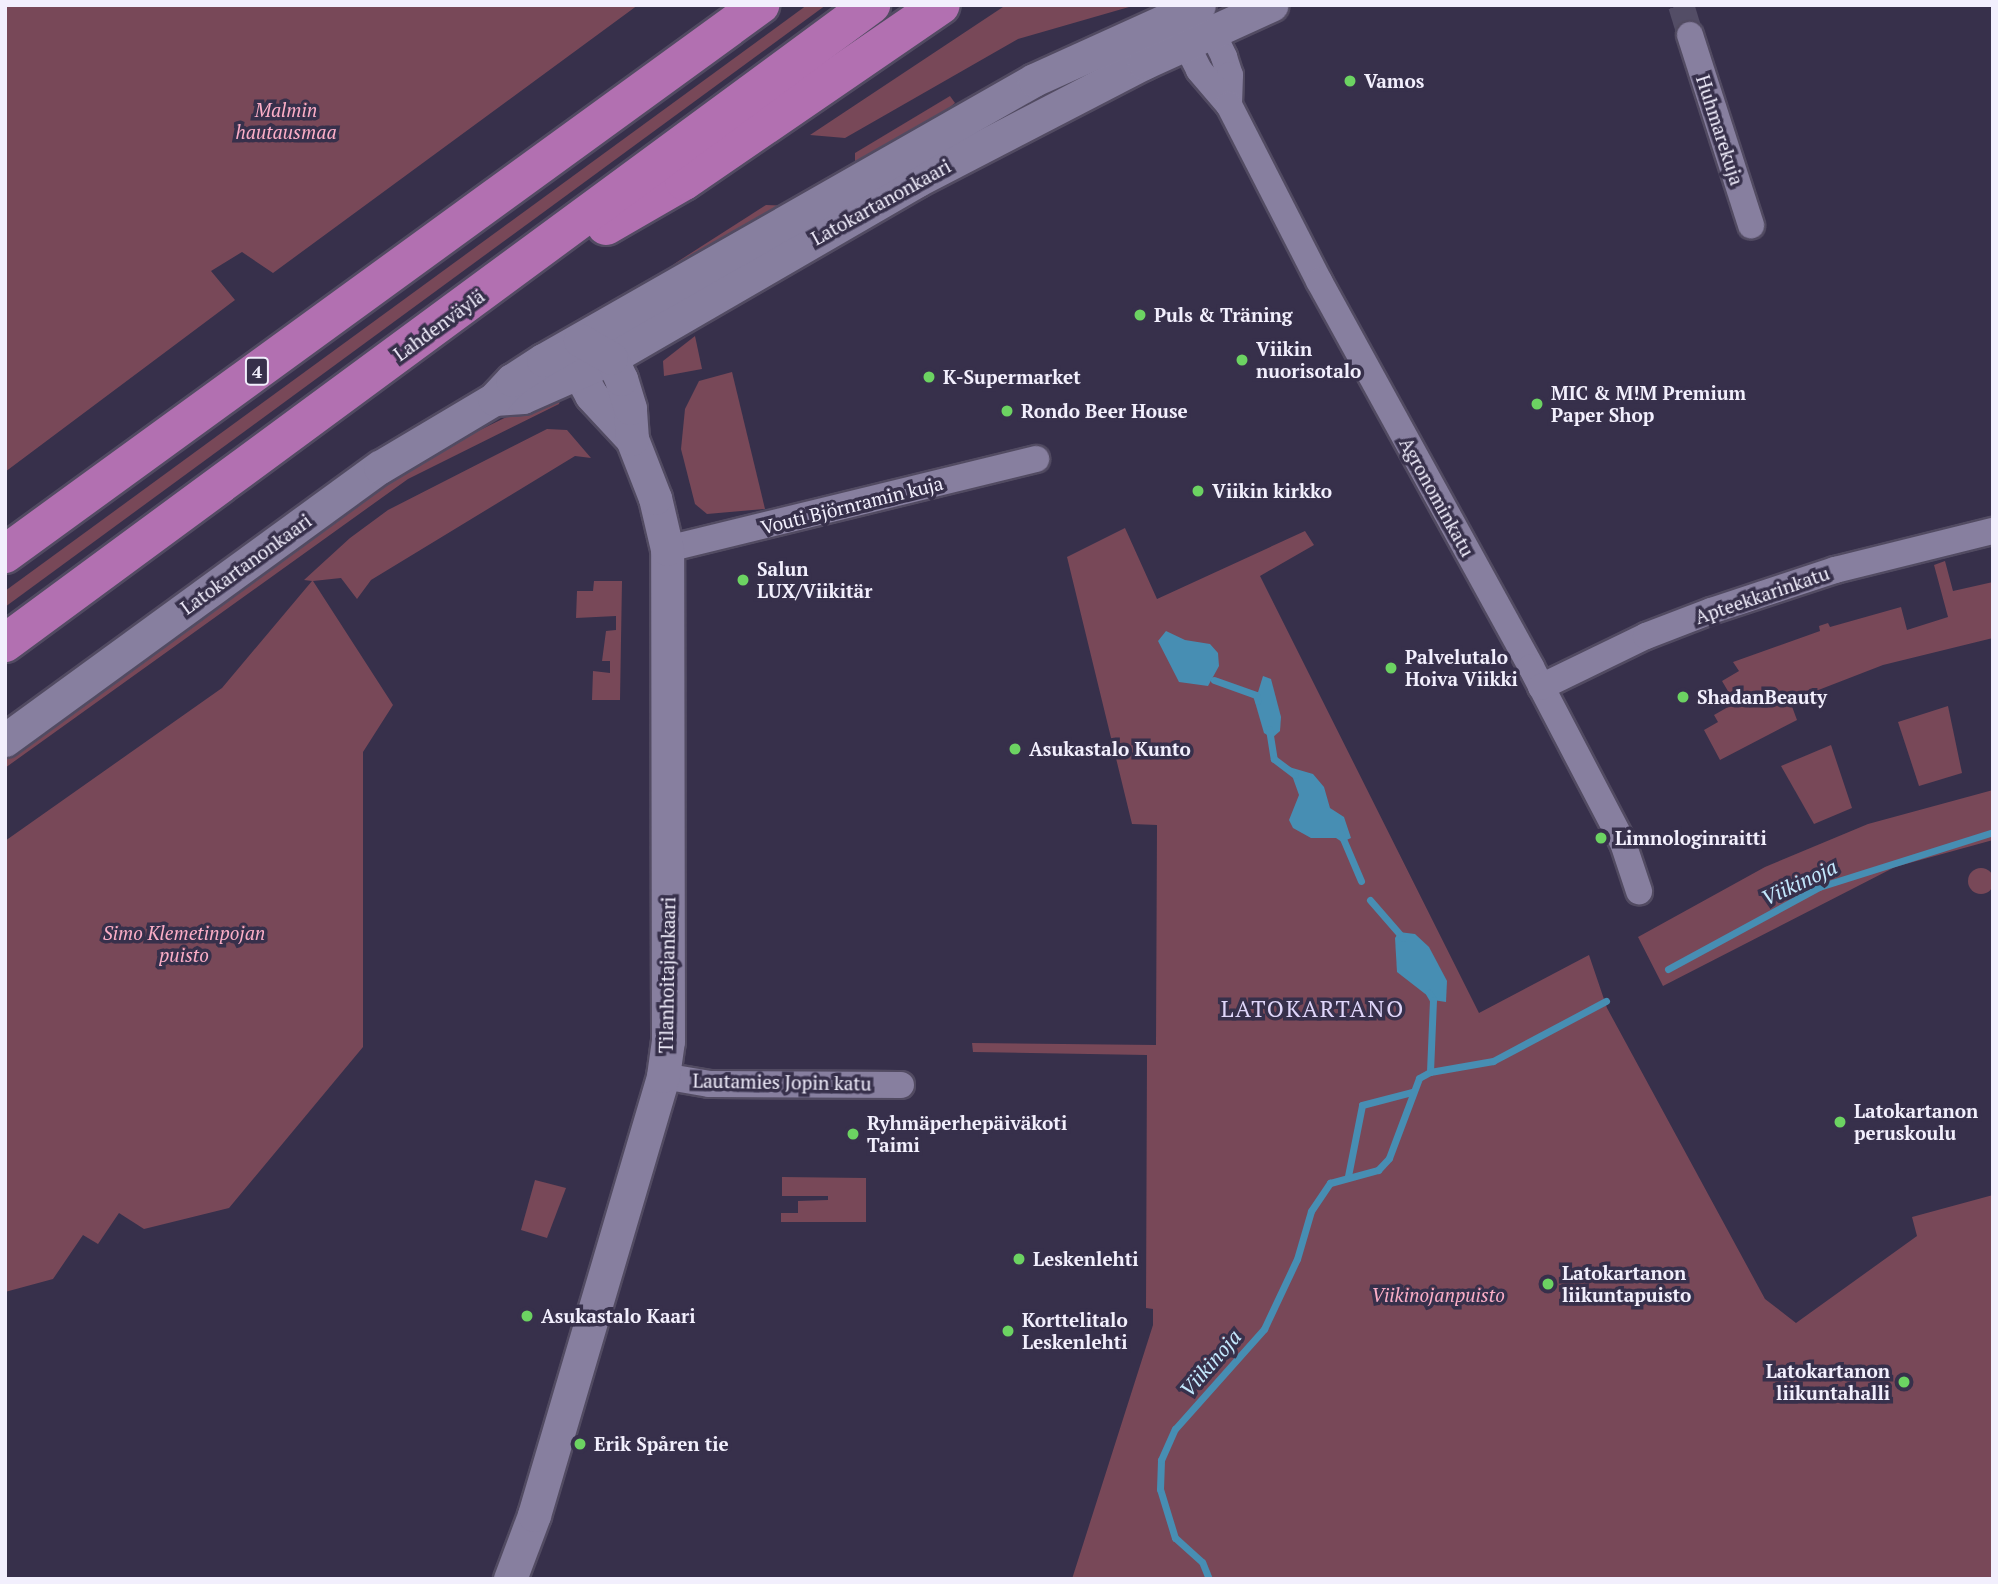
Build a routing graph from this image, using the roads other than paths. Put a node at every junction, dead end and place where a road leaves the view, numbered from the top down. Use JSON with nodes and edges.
{"nodes":[{"id":1,"x":760,"y":5,"type":"edge"},
{"id":2,"x":871,"y":5,"type":"edge"},
{"id":3,"x":941,"y":5,"type":"edge"},
{"id":4,"x":1271,"y":5,"type":"edge"},
{"id":5,"x":1195,"y":19,"type":"edge"},
{"id":6,"x":1690,"y":35,"type":"tunnel mouth"},
{"id":7,"x":1751,"y":225,"type":"dead end"},
{"id":8,"x":464,"y":307,"type":"junction"},
{"id":9,"x":580,"y":340,"type":"junction"},
{"id":10,"x":611,"y":358,"type":"junction"},
{"id":11,"x":579,"y":373,"type":"junction"},
{"id":12,"x":494,"y":399,"type":"junction"},
{"id":13,"x":632,"y":439,"type":"junction"},
{"id":14,"x":1036,"y":459,"type":"dead end"},
{"id":15,"x":1993,"y":531,"type":"edge"},
{"id":16,"x":667,"y":549,"type":"junction"},
{"id":17,"x":5,"y":554,"type":"edge"},
{"id":18,"x":5,"y":643,"type":"edge"},
{"id":19,"x":1541,"y":687,"type":"junction"},
{"id":20,"x":5,"y":740,"type":"edge"},
{"id":21,"x":1639,"y":891,"type":"dead end"},
{"id":22,"x":663,"y":1076,"type":"junction"},
{"id":23,"x":901,"y":1085,"type":"dead end"},
{"id":24,"x":510,"y":1579,"type":"edge"}],
"edges":[{"from":1,"to":17,"type":"highway","number":"4"},
{"from":2,"to":8,"type":"highway","name":"Lahdenväylä"},
{"from":3,"to":8,"type":"highway"},
{"from":4,"to":5,"type":"street","name":"Latokartanonkaari"},
{"from":5,"to":9,"type":"street","name":"Latokartanonkaari"},
{"from":5,"to":10,"type":"street","name":"Latokartanonkaari"},
{"from":5,"to":19,"type":"street","name":"Agronominkatu"},
{"from":6,"to":7,"type":"street","name":"Huhmarekuja"},
{"from":8,"to":18,"type":"highway","name":"Lahdenväylä"},
{"from":9,"to":10,"type":"street"},
{"from":9,"to":11,"type":"street"},
{"from":9,"to":12,"type":"street","name":"Latokartanonkaari"},
{"from":10,"to":11,"type":"street","name":"Latokartanonkaari"},
{"from":10,"to":13,"type":"street","name":"Tilanhoitajankaari"},
{"from":11,"to":12,"type":"street","name":"Latokartanonkaari"},
{"from":11,"to":13,"type":"street","name":"Tilanhoitajankaari"},
{"from":12,"to":20,"type":"street","name":"Latokartanonkaari"},
{"from":13,"to":16,"type":"street","name":"Tilanhoitajankaari"},
{"from":14,"to":16,"type":"street","name":"Vouti Björnramin kuja"},
{"from":15,"to":19,"type":"street","name":"Apteekkarinkatu"},
{"from":16,"to":22,"type":"street","name":"Tilanhoitajankaari"},
{"from":19,"to":21,"type":"street","name":"Agronominkatu"},
{"from":22,"to":23,"type":"street","name":"Lautamies Jopin katu"},
{"from":22,"to":24,"type":"street","name":"Tilanhoitajankaari"}]}
